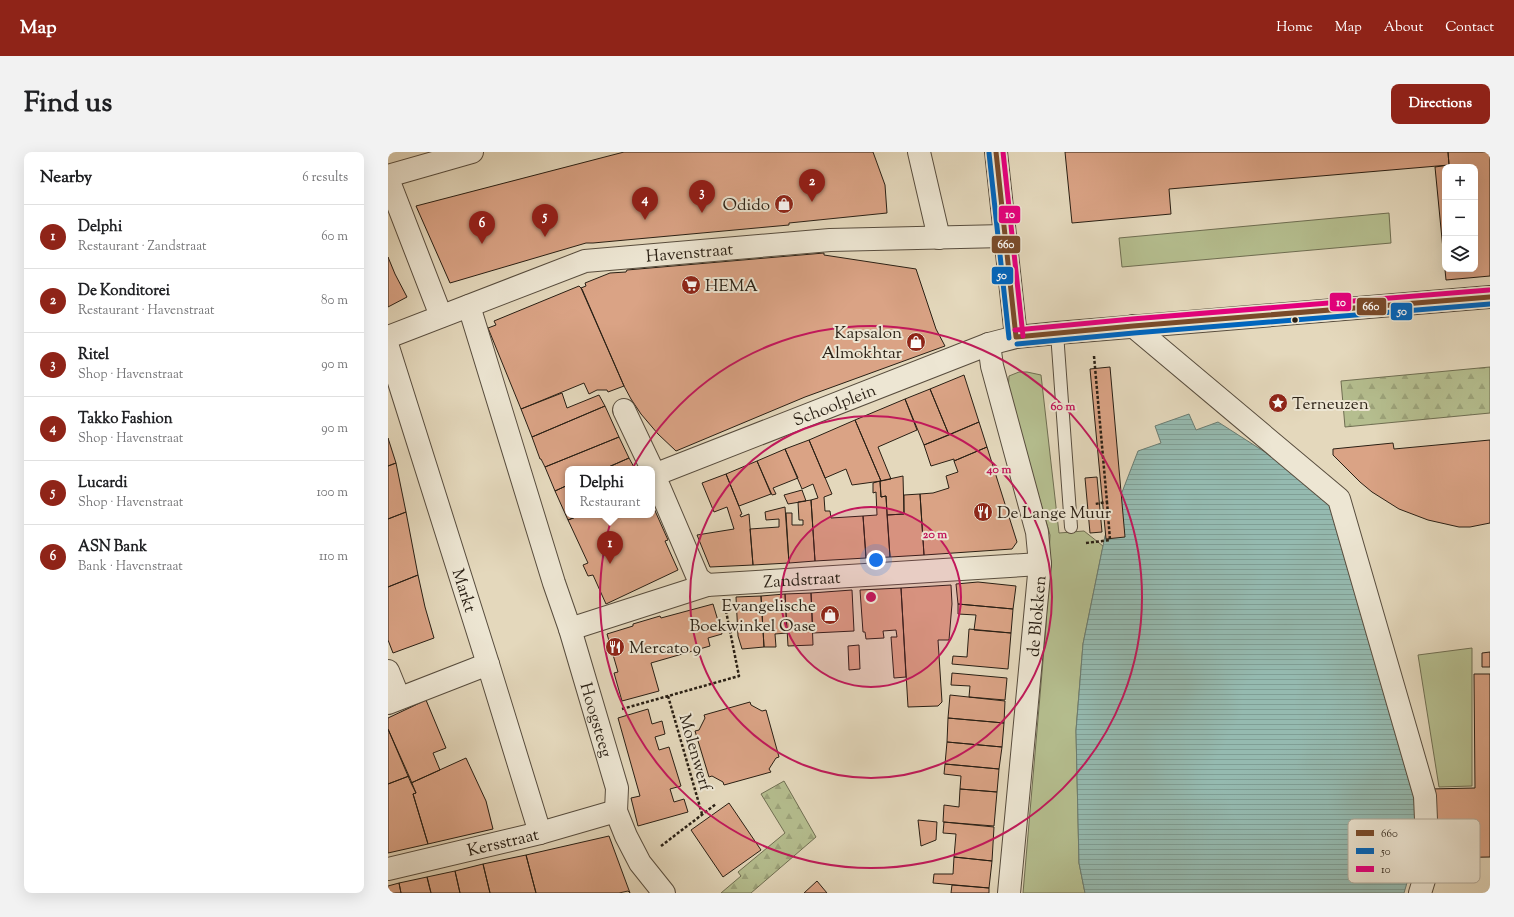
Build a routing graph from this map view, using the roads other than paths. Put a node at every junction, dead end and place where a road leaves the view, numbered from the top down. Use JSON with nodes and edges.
{"nodes":[{"id":1,"x":472,"y":152,"type":"edge"},
{"id":2,"x":919,"y":152,"type":"edge"},
{"id":3,"x":996,"y":152,"type":"edge"},
{"id":4,"x":388,"y":176,"type":"edge"},
{"id":5,"x":388,"y":179,"type":"edge"},
{"id":6,"x":1004,"y":236,"type":"junction"},
{"id":7,"x":939,"y":238,"type":"junction"},
{"id":8,"x":1490,"y":298,"type":"edge"},
{"id":9,"x":469,"y":306,"type":"junction"},
{"id":10,"x":441,"y":316,"type":"junction"},
{"id":11,"x":1133,"y":326,"type":"junction"},
{"id":12,"x":1057,"y":332,"type":"junction"},
{"id":13,"x":388,"y":337,"type":"edge"},
{"id":14,"x":1016,"y":337,"type":"junction"},
{"id":15,"x":989,"y":344,"type":"junction"},
{"id":16,"x":388,"y":348,"type":"edge"},
{"id":17,"x":624,"y":410,"type":"dead end"},
{"id":18,"x":651,"y":466,"type":"edge"},
{"id":19,"x":655,"y":470,"type":"edge"},
{"id":20,"x":655,"y":476,"type":"edge"},
{"id":21,"x":1071,"y":527,"type":"dead end"},
{"id":22,"x":1040,"y":564,"type":"junction"},
{"id":23,"x":714,"y":584,"type":"junction"},
{"id":24,"x":570,"y":628,"type":"junction"},
{"id":25,"x":488,"y":664,"type":"junction"},
{"id":26,"x":388,"y":671,"type":"edge"},
{"id":27,"x":393,"y":700,"type":"edge"},
{"id":28,"x":616,"y":811,"type":"junction"},
{"id":29,"x":1426,"y":819,"type":"edge"},
{"id":30,"x":540,"y":832,"type":"junction"},
{"id":31,"x":388,"y":869,"type":"edge"},
{"id":32,"x":1423,"y":883,"type":"edge"},
{"id":33,"x":664,"y":893,"type":"edge"},
{"id":34,"x":1009,"y":893,"type":"edge"},
{"id":35,"x":1420,"y":893,"type":"edge"}],
"edges":[{"from":1,"to":4,"type":"street"},
{"from":2,"to":7,"type":"street"},
{"from":3,"to":6,"type":"street"},
{"from":5,"to":10,"type":"street"},
{"from":6,"to":7,"type":"street","name":"Havenstraat"},
{"from":6,"to":14,"type":"street"},
{"from":7,"to":9,"type":"street","name":"Havenstraat"},
{"from":8,"to":11,"type":"street","name":"Schoolplein"},
{"from":9,"to":10,"type":"street","name":"Havenstraat"},
{"from":9,"to":24,"type":"street"},
{"from":10,"to":13,"type":"street","name":"Havenstraat"},
{"from":11,"to":12,"type":"street","name":"Schoolplein"},
{"from":11,"to":29,"type":"street"},
{"from":12,"to":14,"type":"street","name":"Schoolplein"},
{"from":12,"to":21,"type":"lane"},
{"from":14,"to":15,"type":"street","name":"Schoolplein"},
{"from":15,"to":19,"type":"street","name":"Schoolplein"},
{"from":15,"to":22,"type":"street","name":"de Blokken"},
{"from":16,"to":25,"type":"street","name":"Markt"},
{"from":17,"to":18,"type":"street"},
{"from":20,"to":23,"type":"street"},
{"from":22,"to":23,"type":"street","name":"Zandstraat"},
{"from":22,"to":34,"type":"street","name":"de Blokken"},
{"from":23,"to":24,"type":"street","name":"Zandstraat"},
{"from":24,"to":28,"type":"street","name":"Hoogsteeg"},
{"from":25,"to":27,"type":"street"},
{"from":25,"to":30,"type":"street","name":"Markt"},
{"from":26,"to":27,"type":"street"},
{"from":28,"to":30,"type":"street","name":"Kersstraat"},
{"from":28,"to":33,"type":"street"},
{"from":30,"to":31,"type":"street","name":"Kersstraat"},
{"from":32,"to":35,"type":"street"}]}
